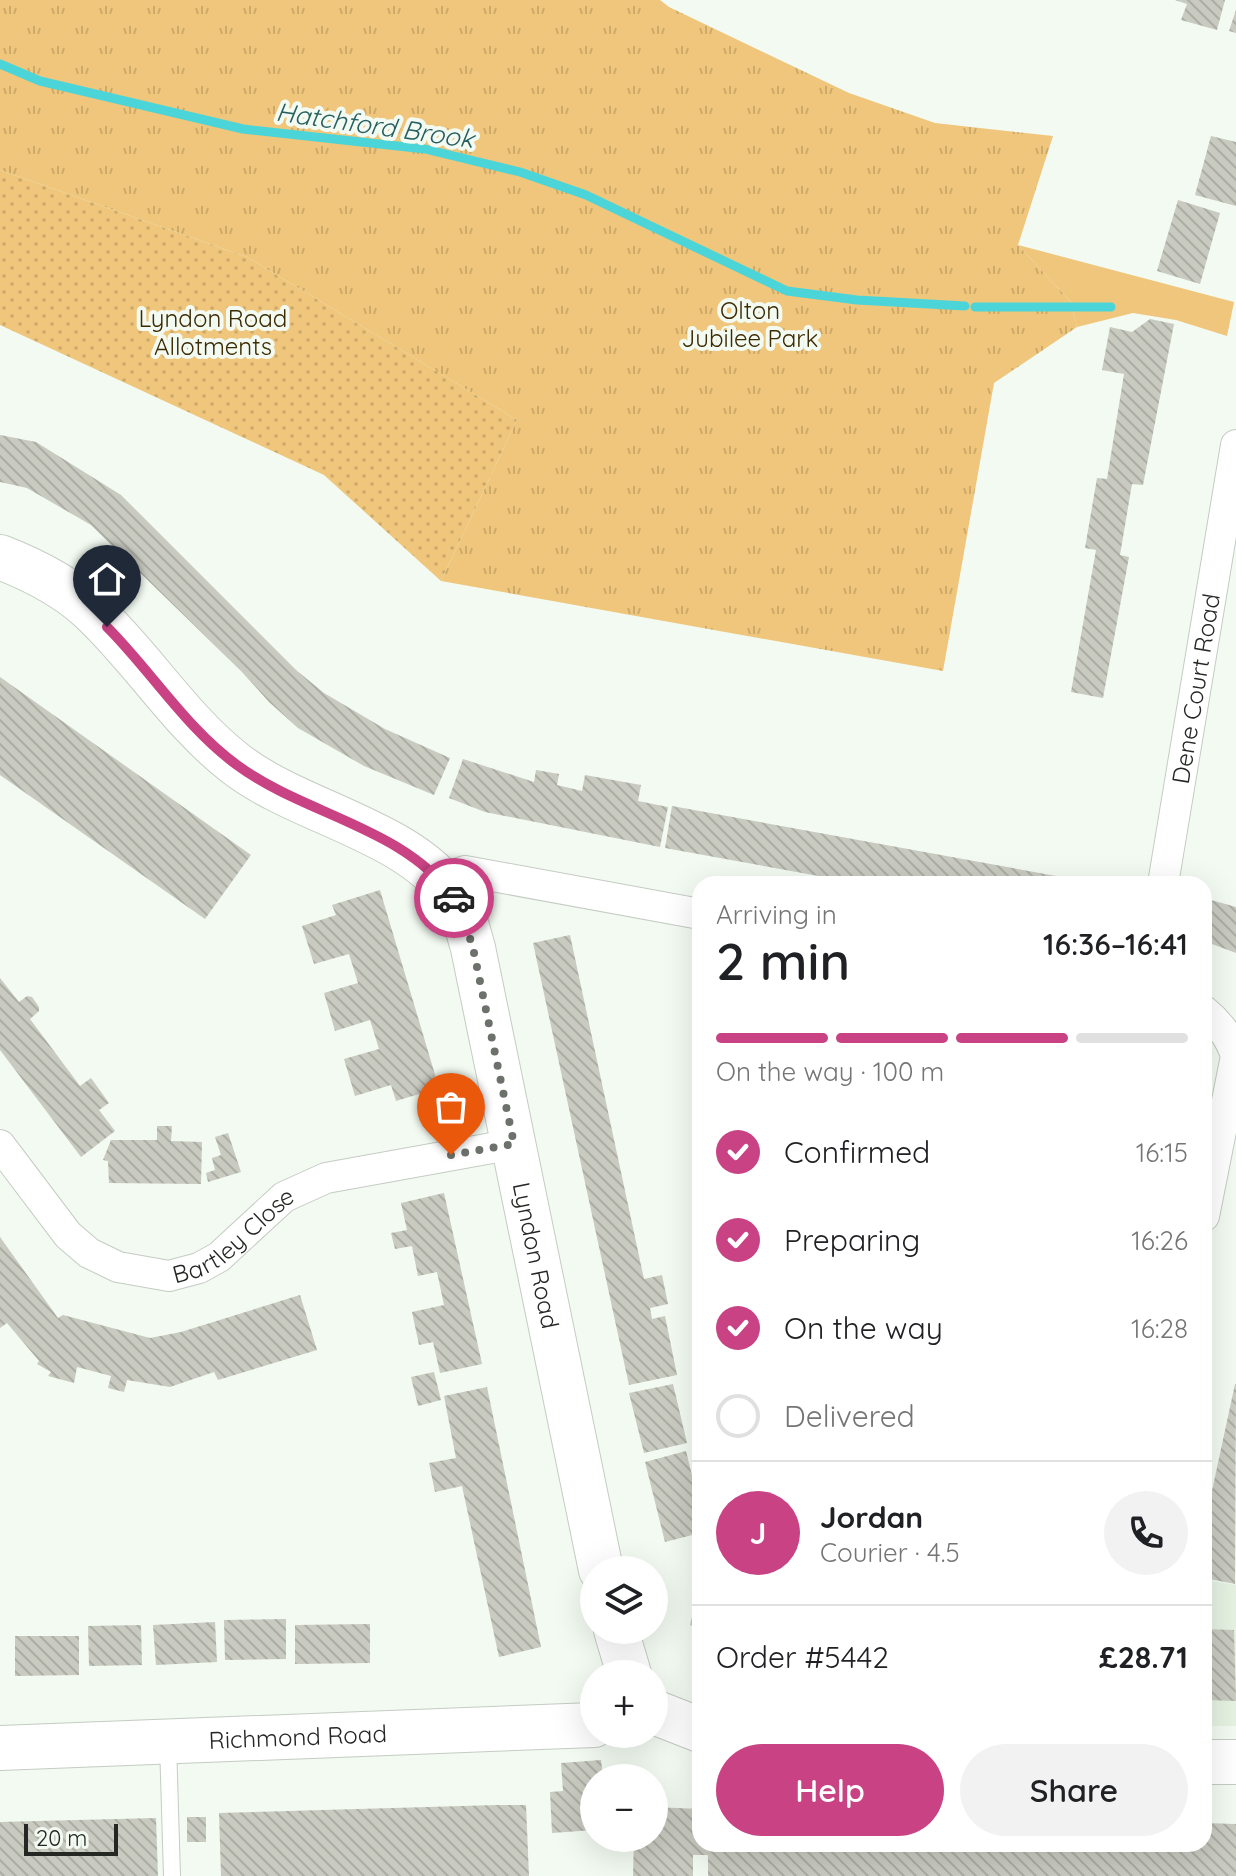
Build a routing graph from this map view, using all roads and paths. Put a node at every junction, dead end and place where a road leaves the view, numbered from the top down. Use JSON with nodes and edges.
{"nodes":[{"id":1,"x":1236,"y":445,"type":"edge"},
{"id":2,"x":1232,"y":484,"type":"edge"},
{"id":3,"x":0,"y":557,"type":"edge"},
{"id":4,"x":1164,"y":876,"type":"edge"},
{"id":5,"x":439,"y":881,"type":"junction"},
{"id":6,"x":692,"y":913,"type":"edge"},
{"id":7,"x":1212,"y":1017,"type":"edge"},
{"id":8,"x":514,"y":1144,"type":"junction"},
{"id":9,"x":0,"y":1145,"type":"edge"},
{"id":10,"x":1212,"y":1176,"type":"edge"},
{"id":11,"x":598,"y":1556,"type":"edge"},
{"id":12,"x":668,"y":1717,"type":"edge"},
{"id":13,"x":580,"y":1726,"type":"edge"},
{"id":14,"x":692,"y":1727,"type":"edge"},
{"id":15,"x":168,"y":1742,"type":"junction"},
{"id":16,"x":0,"y":1748,"type":"edge"},
{"id":17,"x":1212,"y":1762,"type":"edge"},
{"id":18,"x":1236,"y":1762,"type":"edge"},
{"id":19,"x":172,"y":1876,"type":"edge"}],
"edges":[{"from":1,"to":2,"type":"street","name":"Dene Court Road"},
{"from":2,"to":4,"type":"street","name":"Dene Court Road"},
{"from":3,"to":5,"type":"street","name":"Lyndon Road"},
{"from":5,"to":6,"type":"street"},
{"from":5,"to":8,"type":"street","name":"Lyndon Road"},
{"from":7,"to":10,"type":"street"},
{"from":8,"to":9,"type":"street","name":"Bartley Close"},
{"from":8,"to":11,"type":"street","name":"Lyndon Road"},
{"from":12,"to":14,"type":"street"},
{"from":13,"to":15,"type":"street","name":"Richmond Road"},
{"from":15,"to":16,"type":"street","name":"Richmond Road"},
{"from":15,"to":19,"type":"lane"},
{"from":17,"to":18,"type":"street"}]}
